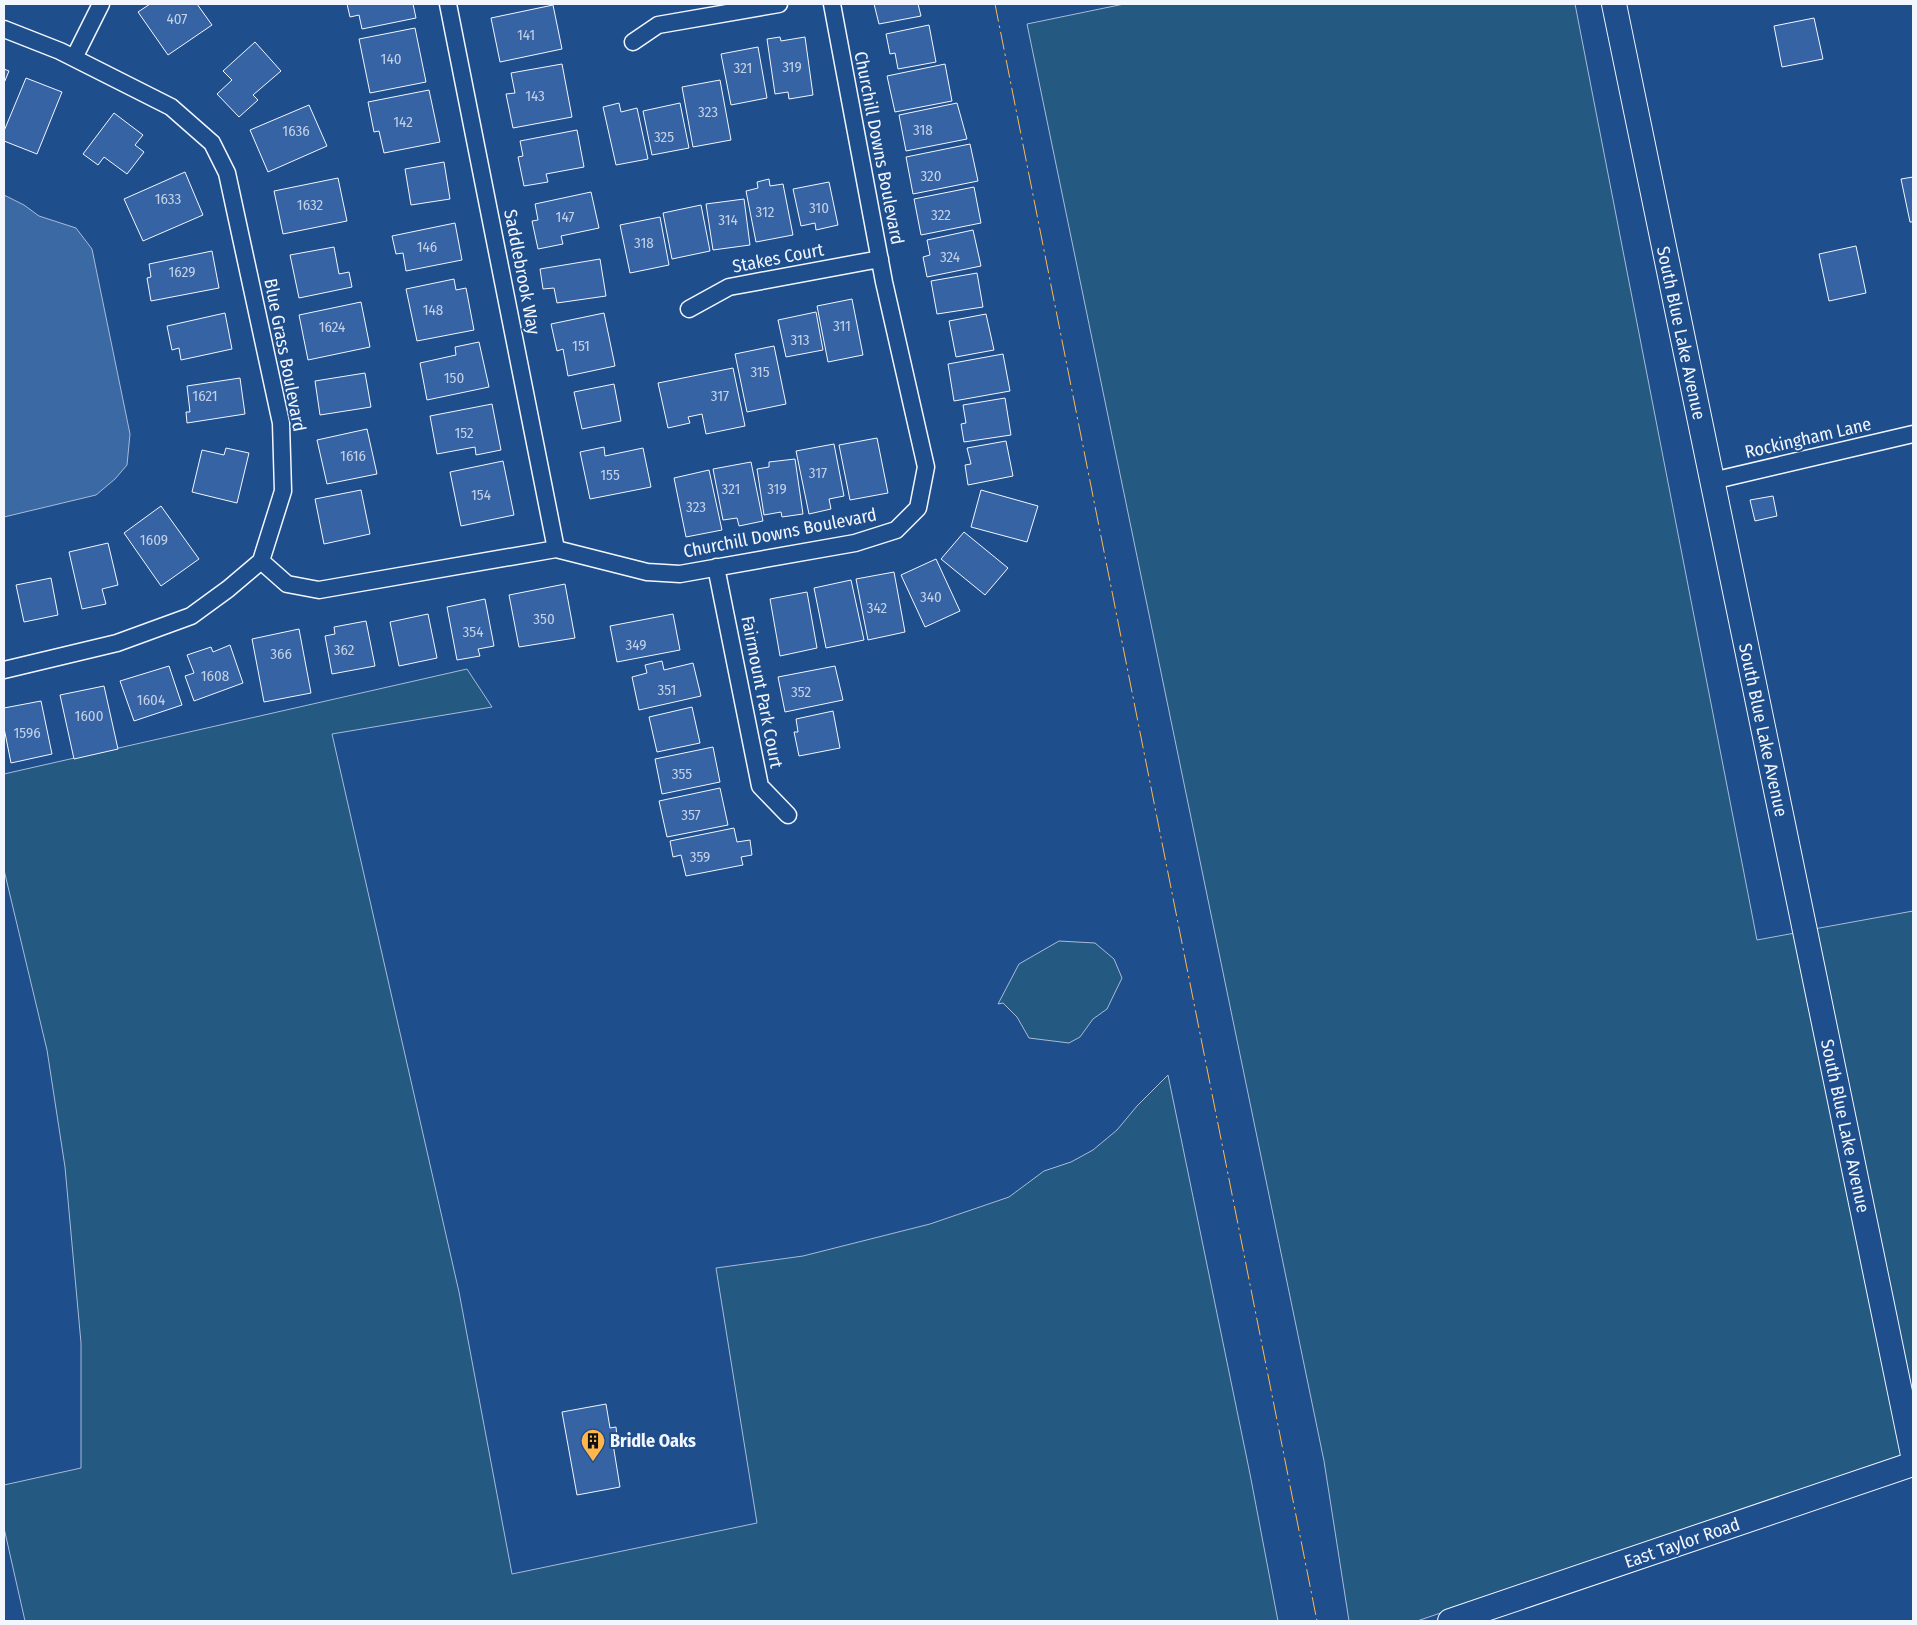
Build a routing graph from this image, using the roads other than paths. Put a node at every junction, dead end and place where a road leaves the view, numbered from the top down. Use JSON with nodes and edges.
{"nodes":[{"id":1,"x":101,"y":4,"type":"edge"},
{"id":2,"x":448,"y":4,"type":"edge"},
{"id":3,"x":779,"y":4,"type":"edge"},
{"id":4,"x":832,"y":4,"type":"edge"},
{"id":5,"x":1614,"y":4,"type":"edge"},
{"id":6,"x":4,"y":28,"type":"edge"},
{"id":7,"x":633,"y":42,"type":"dead end"},
{"id":8,"x":74,"y":58,"type":"junction"},
{"id":9,"x":880,"y":259,"type":"junction"},
{"id":10,"x":689,"y":309,"type":"dead end"},
{"id":11,"x":1913,"y":434,"type":"edge"},
{"id":12,"x":1712,"y":481,"type":"junction"},
{"id":13,"x":556,"y":549,"type":"junction"},
{"id":14,"x":262,"y":561,"type":"junction"},
{"id":15,"x":716,"y":567,"type":"junction"},
{"id":16,"x":4,"y":670,"type":"edge"},
{"id":17,"x":788,"y":815,"type":"dead end"},
{"id":18,"x":1913,"y":1455,"type":"edge"},
{"id":19,"x":1913,"y":1464,"type":"edge"},
{"id":20,"x":1450,"y":1621,"type":"edge"}],
"edges":[{"from":1,"to":8,"type":"street"},
{"from":2,"to":13,"type":"street","name":"Saddlebrook Way"},
{"from":3,"to":7,"type":"street"},
{"from":4,"to":9,"type":"street","name":"Churchill Downs Boulevard"},
{"from":5,"to":12,"type":"main road","name":"South Blue Lake Avenue"},
{"from":6,"to":8,"type":"street","name":"Blue Grass Boulevard"},
{"from":8,"to":14,"type":"street","name":"Blue Grass Boulevard"},
{"from":9,"to":10,"type":"street","name":"Stakes Court"},
{"from":9,"to":15,"type":"street","name":"Churchill Downs Boulevard"},
{"from":11,"to":12,"type":"street","name":"Rockingham Lane"},
{"from":12,"to":18,"type":"main road","name":"South Blue Lake Avenue"},
{"from":13,"to":14,"type":"street","name":"Churchill Downs Boulevard"},
{"from":13,"to":15,"type":"street","name":"Churchill Downs Boulevard"},
{"from":14,"to":16,"type":"street"},
{"from":15,"to":17,"type":"street","name":"Fairmount Park Court"},
{"from":19,"to":20,"type":"main road","name":"East Taylor Road"}]}
